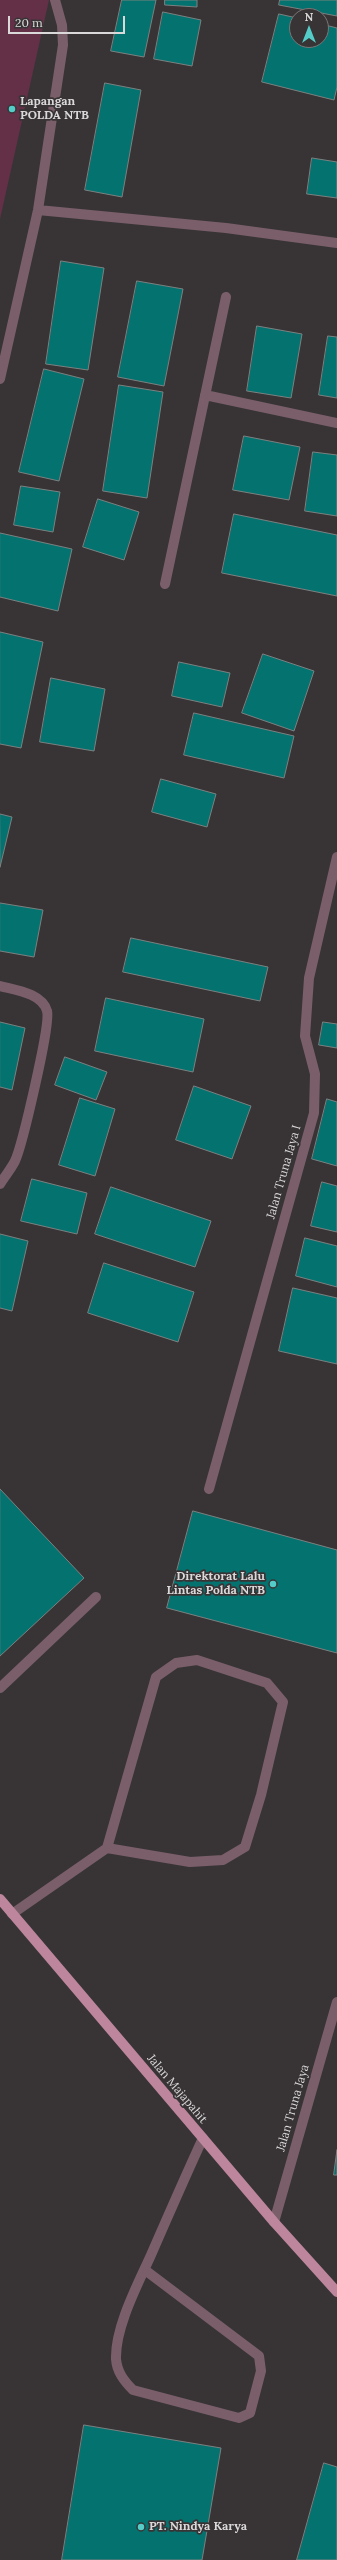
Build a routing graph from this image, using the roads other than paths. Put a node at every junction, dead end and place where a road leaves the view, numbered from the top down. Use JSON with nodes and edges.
{"nodes":[{"id":1,"x":55,"y":0,"type":"edge"},
{"id":2,"x":38,"y":210,"type":"junction"},
{"id":3,"x":337,"y":243,"type":"edge"},
{"id":4,"x":226,"y":297,"type":"dead end"},
{"id":5,"x":0,"y":379,"type":"edge"},
{"id":6,"x":205,"y":396,"type":"junction"},
{"id":7,"x":337,"y":423,"type":"edge"},
{"id":8,"x":165,"y":584,"type":"dead end"},
{"id":9,"x":337,"y":857,"type":"edge"},
{"id":10,"x":0,"y":986,"type":"edge"},
{"id":11,"x":0,"y":1184,"type":"edge"},
{"id":12,"x":209,"y":1490,"type":"dead end"},
{"id":13,"x":96,"y":1597,"type":"dead end"},
{"id":14,"x":0,"y":1688,"type":"edge"},
{"id":15,"x":107,"y":1848,"type":"junction"},
{"id":16,"x":0,"y":1899,"type":"edge"},
{"id":17,"x":12,"y":1914,"type":"junction"},
{"id":18,"x":337,"y":2002,"type":"edge"},
{"id":19,"x":202,"y":2138,"type":"junction"},
{"id":20,"x":274,"y":2222,"type":"junction"},
{"id":21,"x":145,"y":2270,"type":"junction"},
{"id":22,"x":337,"y":2292,"type":"edge"}],
"edges":[{"from":1,"to":2,"type":"street"},
{"from":2,"to":3,"type":"street"},
{"from":2,"to":5,"type":"street"},
{"from":4,"to":6,"type":"street"},
{"from":6,"to":7,"type":"street"},
{"from":6,"to":8,"type":"street"},
{"from":9,"to":12,"type":"street","name":"Jalan Truna Jaya I"},
{"from":10,"to":11,"type":"street"},
{"from":13,"to":14,"type":"street"},
{"from":15,"to":15,"type":"street"},
{"from":15,"to":17,"type":"street"},
{"from":16,"to":17,"type":"main road","name":"Jalan Majapahit"},
{"from":17,"to":19,"type":"main road","name":"Jalan Majapahit"},
{"from":18,"to":20,"type":"street","name":"Jalan Truna Jaya"},
{"from":19,"to":20,"type":"main road","name":"Jalan Majapahit"},
{"from":19,"to":21,"type":"street"},
{"from":20,"to":22,"type":"main road","name":"Jalan Majapahit"},
{"from":21,"to":21,"type":"street"}]}
